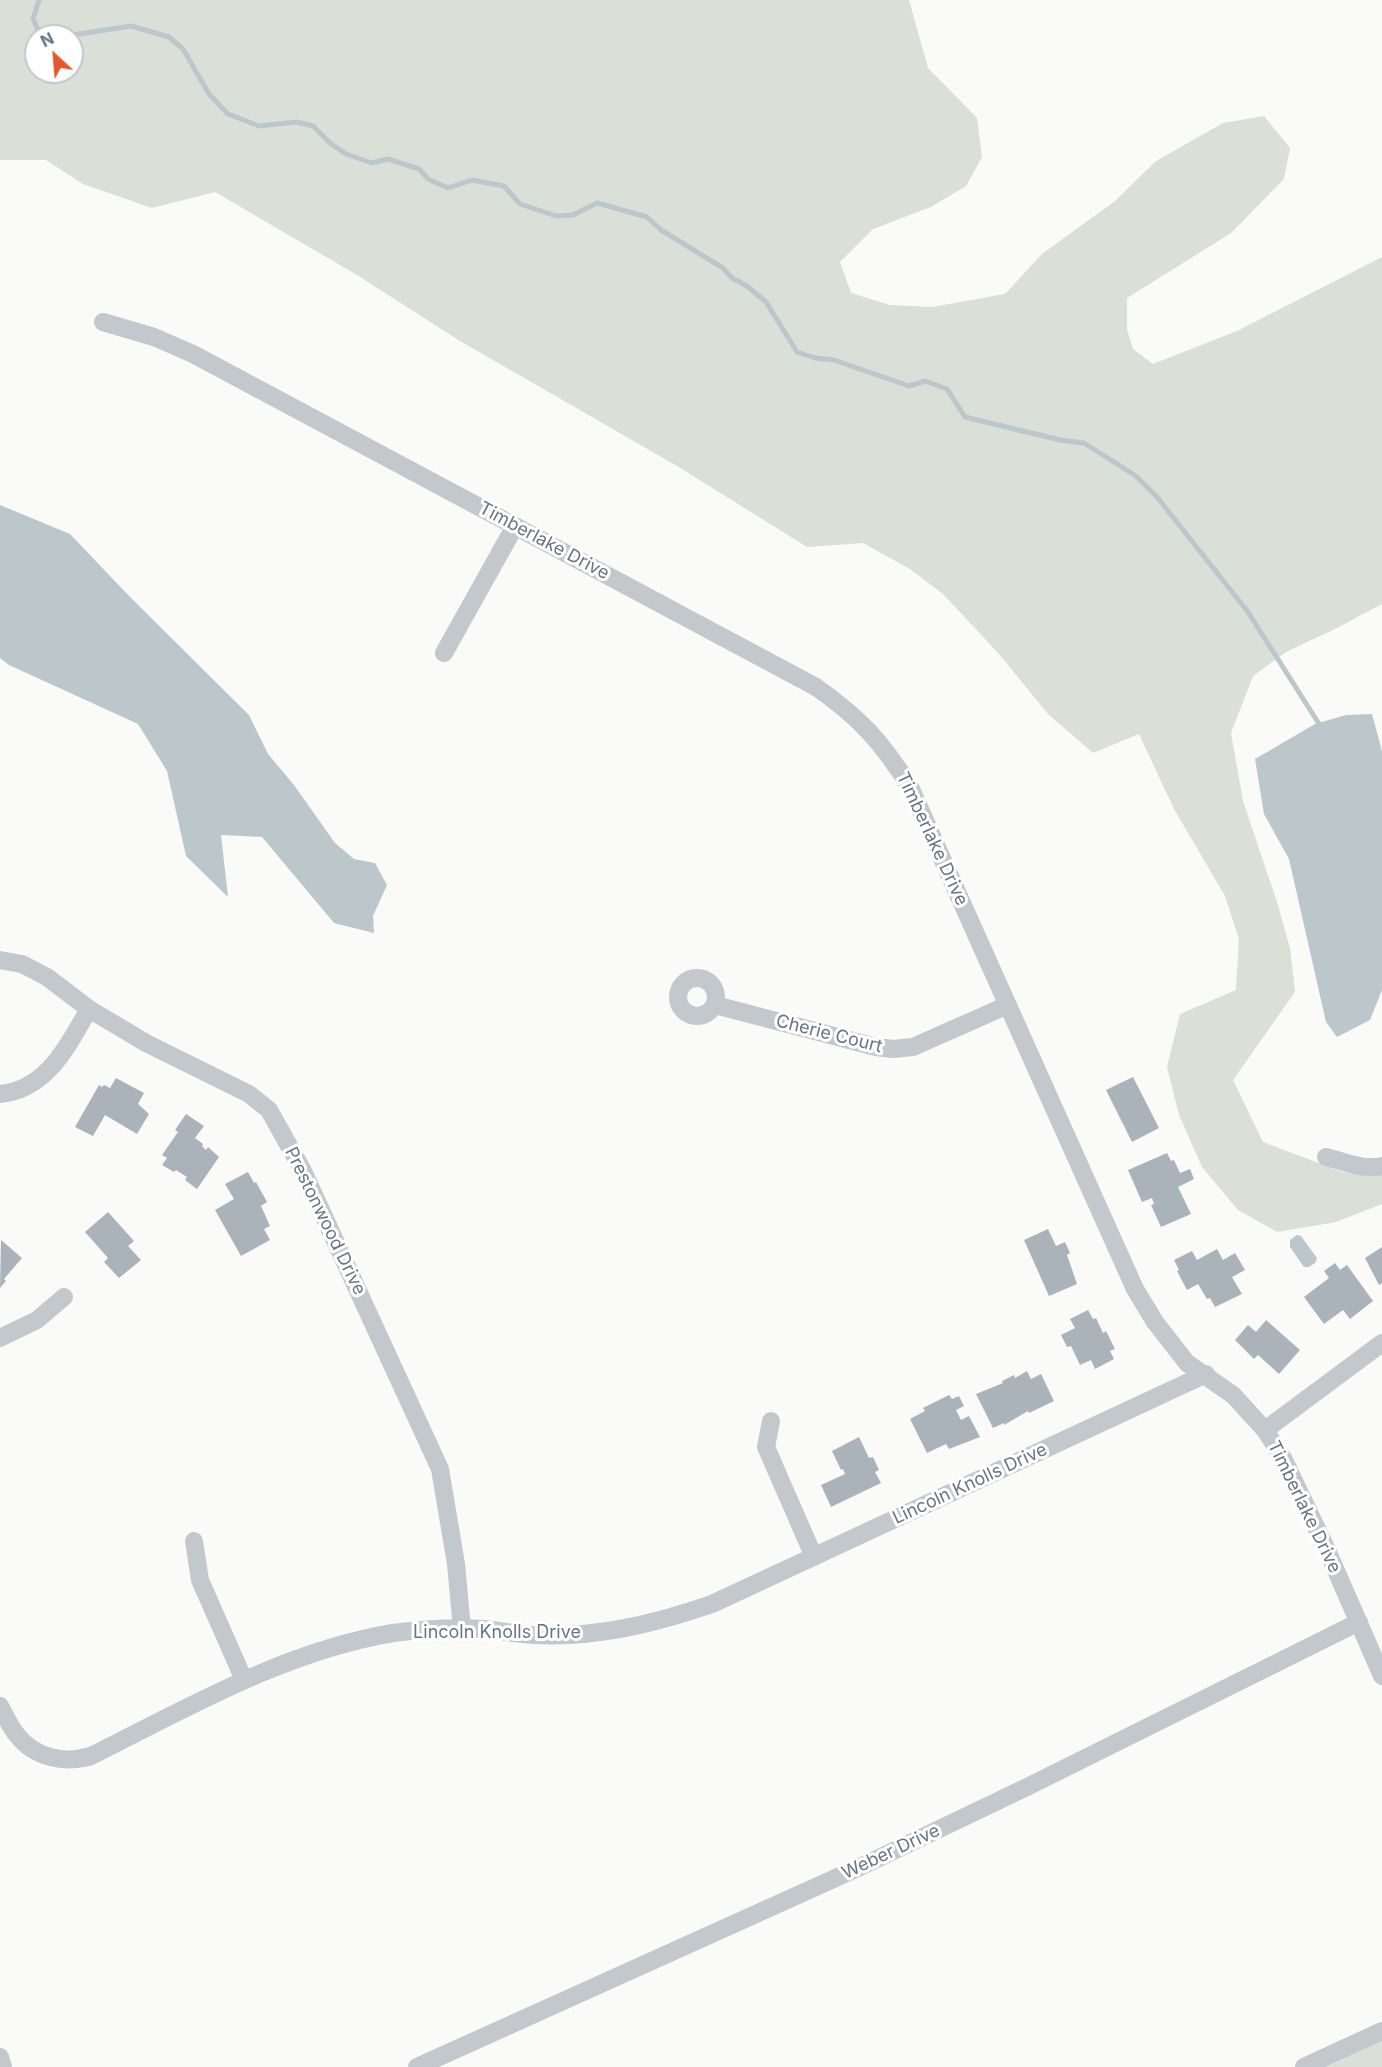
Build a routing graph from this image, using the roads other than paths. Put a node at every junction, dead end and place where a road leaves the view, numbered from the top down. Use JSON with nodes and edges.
{"nodes":[{"id":1,"x":103,"y":322,"type":"dead end"},
{"id":2,"x":515,"y":526,"type":"junction"},
{"id":3,"x":444,"y":653,"type":"dead end"},
{"id":4,"x":0,"y":960,"type":"edge"},
{"id":5,"x":715,"y":1005,"type":"dead end"},
{"id":6,"x":1008,"y":1005,"type":"junction"},
{"id":7,"x":89,"y":1009,"type":"junction"},
{"id":8,"x":0,"y":1094,"type":"edge"},
{"id":9,"x":1326,"y":1157,"type":"dead end"},
{"id":10,"x":1382,"y":1166,"type":"edge"},
{"id":11,"x":64,"y":1297,"type":"dead end"},
{"id":12,"x":0,"y":1338,"type":"edge"},
{"id":13,"x":1382,"y":1343,"type":"edge"},
{"id":14,"x":1206,"y":1374,"type":"junction"},
{"id":15,"x":771,"y":1421,"type":"dead end"},
{"id":16,"x":1265,"y":1430,"type":"junction"},
{"id":17,"x":194,"y":1541,"type":"dead end"},
{"id":18,"x":814,"y":1557,"type":"junction"},
{"id":19,"x":1359,"y":1622,"type":"junction"},
{"id":20,"x":462,"y":1629,"type":"junction"},
{"id":21,"x":1382,"y":1676,"type":"edge"},
{"id":22,"x":244,"y":1680,"type":"junction"},
{"id":23,"x":0,"y":1706,"type":"edge"},
{"id":24,"x":1382,"y":2031,"type":"edge"},
{"id":25,"x":0,"y":2057,"type":"edge"},
{"id":26,"x":3,"y":2067,"type":"edge"},
{"id":27,"x":417,"y":2067,"type":"edge"},
{"id":28,"x":1304,"y":2067,"type":"edge"}],
"edges":[{"from":1,"to":2,"type":"street","name":"Timberlake Drive"},
{"from":2,"to":3,"type":"street"},
{"from":2,"to":6,"type":"street","name":"Timberlake Drive"},
{"from":4,"to":7,"type":"street","name":"Prestonwood Drive"},
{"from":5,"to":6,"type":"street","name":"Cherie Court"},
{"from":6,"to":14,"type":"street","name":"Timberlake Drive"},
{"from":7,"to":8,"type":"street"},
{"from":7,"to":20,"type":"street","name":"Prestonwood Drive"},
{"from":9,"to":10,"type":"street"},
{"from":11,"to":12,"type":"street"},
{"from":13,"to":16,"type":"street"},
{"from":14,"to":16,"type":"street","name":"Timberlake Drive"},
{"from":14,"to":18,"type":"street","name":"Lincoln Knolls Drive"},
{"from":15,"to":18,"type":"street"},
{"from":16,"to":19,"type":"street","name":"Timberlake Drive"},
{"from":17,"to":22,"type":"street"},
{"from":18,"to":20,"type":"street","name":"Lincoln Knolls Drive"},
{"from":19,"to":21,"type":"street","name":"Timberlake Drive"},
{"from":19,"to":27,"type":"street","name":"Weber Drive"},
{"from":20,"to":22,"type":"street","name":"Lincoln Knolls Drive"},
{"from":22,"to":23,"type":"street","name":"Lincoln Knolls Drive"},
{"from":24,"to":28,"type":"street"},
{"from":25,"to":26,"type":"street"}]}
